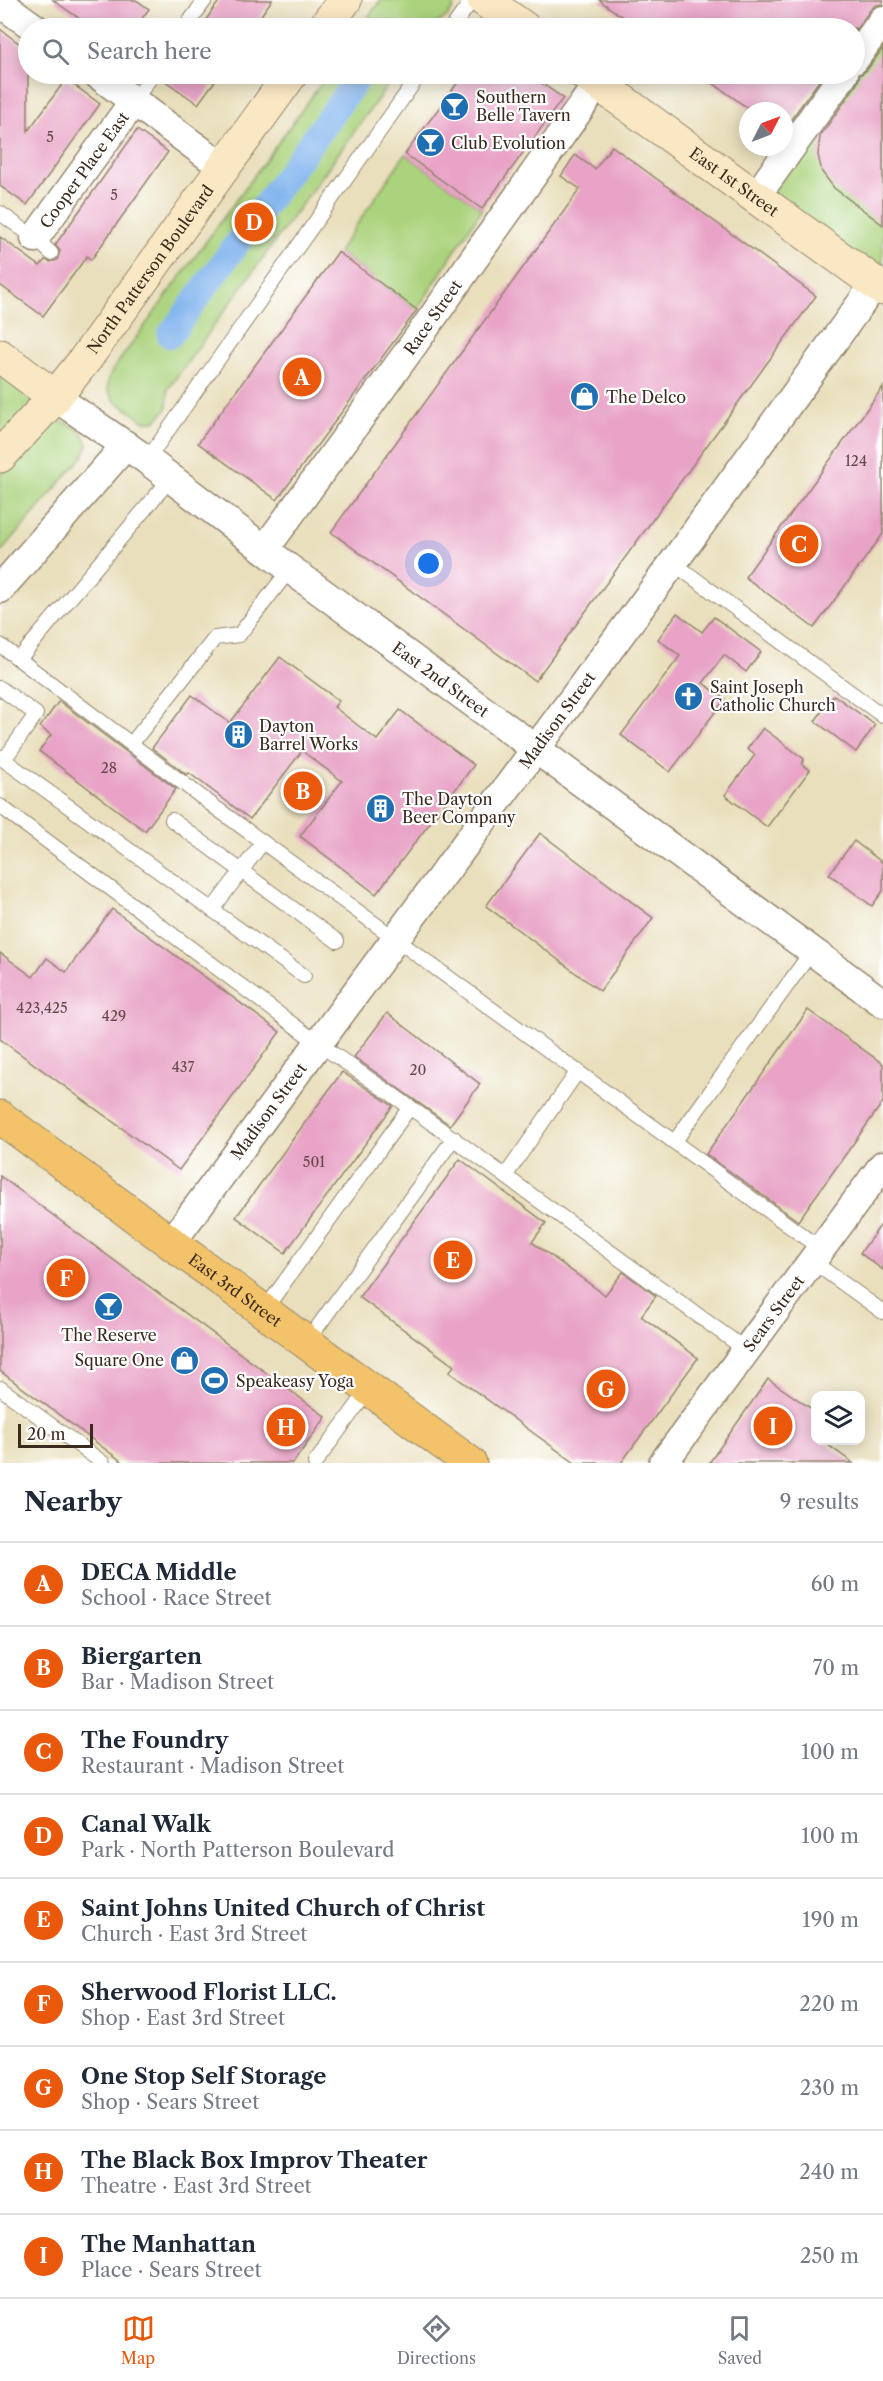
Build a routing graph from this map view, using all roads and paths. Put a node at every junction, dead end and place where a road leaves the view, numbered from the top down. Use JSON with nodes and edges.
{"nodes":[{"id":1,"x":205,"y":0,"type":"edge"},
{"id":2,"x":345,"y":0,"type":"edge"},
{"id":3,"x":472,"y":0,"type":"edge"},
{"id":4,"x":484,"y":0,"type":"edge"},
{"id":5,"x":1,"y":1,"type":"edge"},
{"id":6,"x":22,"y":18,"type":"edge"},
{"id":7,"x":192,"y":18,"type":"edge"},
{"id":8,"x":332,"y":18,"type":"edge"},
{"id":9,"x":459,"y":18,"type":"edge"},
{"id":10,"x":510,"y":18,"type":"edge"},
{"id":11,"x":883,"y":20,"type":"edge"},
{"id":12,"x":865,"y":46,"type":"edge"},
{"id":13,"x":111,"y":84,"type":"edge"},
{"id":14,"x":146,"y":84,"type":"edge"},
{"id":15,"x":284,"y":84,"type":"edge"},
{"id":16,"x":413,"y":84,"type":"edge"},
{"id":17,"x":588,"y":84,"type":"edge"},
{"id":18,"x":600,"y":84,"type":"edge"},
{"id":19,"x":837,"y":84,"type":"edge"},
{"id":20,"x":134,"y":101,"type":"junction"},
{"id":21,"x":223,"y":167,"type":"junction"},
{"id":22,"x":766,"y":182,"type":"dead end"},
{"id":23,"x":0,"y":213,"type":"edge"},
{"id":24,"x":43,"y":246,"type":"joint"},
{"id":25,"x":879,"y":287,"type":"edge"},
{"id":26,"x":0,"y":357,"type":"edge"},
{"id":27,"x":55,"y":397,"type":"junction"},
{"id":28,"x":136,"y":453,"type":"junction"},
{"id":29,"x":0,"y":456,"type":"edge"},
{"id":30,"x":171,"y":478,"type":"junction"},
{"id":31,"x":265,"y":549,"type":"junction"},
{"id":32,"x":673,"y":563,"type":"junction"},
{"id":33,"x":290,"y":568,"type":"junction"},
{"id":34,"x":0,"y":589,"type":"edge"},
{"id":35,"x":0,"y":645,"type":"edge"},
{"id":36,"x":19,"y":659,"type":"junction"},
{"id":37,"x":0,"y":688,"type":"edge"},
{"id":38,"x":883,"y":716,"type":"edge"},
{"id":39,"x":132,"y":743,"type":"junction"},
{"id":40,"x":536,"y":749,"type":"junction"},
{"id":41,"x":2,"y":759,"type":"edge"},
{"id":42,"x":0,"y":806,"type":"edge"},
{"id":43,"x":172,"y":820,"type":"dead end"},
{"id":44,"x":263,"y":842,"type":"junction"},
{"id":45,"x":241,"y":871,"type":"junction"},
{"id":46,"x":212,"y":910,"type":"junction"},
{"id":47,"x":395,"y":938,"type":"junction"},
{"id":48,"x":337,"y":941,"type":"dead end"},
{"id":49,"x":812,"y":951,"type":"junction"},
{"id":50,"x":304,"y":976,"type":"dead end"},
{"id":51,"x":883,"y":1003,"type":"edge"},
{"id":52,"x":319,"y":1044,"type":"junction"},
{"id":53,"x":578,"y":1071,"type":"junction"},
{"id":54,"x":410,"y":1107,"type":"junction"},
{"id":55,"x":0,"y":1117,"type":"edge"},
{"id":56,"x":454,"y":1138,"type":"junction"},
{"id":57,"x":675,"y":1141,"type":"junction"},
{"id":58,"x":883,"y":1165,"type":"edge"},
{"id":59,"x":506,"y":1175,"type":"junction"},
{"id":60,"x":171,"y":1243,"type":"junction"},
{"id":61,"x":817,"y":1255,"type":"junction"},
{"id":62,"x":263,"y":1312,"type":"junction"},
{"id":63,"x":883,"y":1312,"type":"edge"},
{"id":64,"x":306,"y":1343,"type":"junction"},
{"id":65,"x":746,"y":1350,"type":"junction"},
{"id":66,"x":0,"y":1388,"type":"edge"},
{"id":67,"x":369,"y":1389,"type":"junction"},
{"id":68,"x":103,"y":1463,"type":"edge"},
{"id":69,"x":315,"y":1463,"type":"edge"},
{"id":70,"x":471,"y":1463,"type":"edge"},
{"id":71,"x":663,"y":1463,"type":"edge"}],
"edges":[{"from":1,"to":7,"type":"lane"},
{"from":2,"to":8,"type":"main road"},
{"from":3,"to":9,"type":"lane"},
{"from":4,"to":10,"type":"main road"},
{"from":5,"to":6,"type":"street"},
{"from":11,"to":12,"type":"street"},
{"from":13,"to":20,"type":"street"},
{"from":14,"to":20,"type":"lane"},
{"from":15,"to":21,"type":"main road","name":"North Patterson Boulevard"},
{"from":16,"to":28,"type":"lane"},
{"from":17,"to":31,"type":"street","name":"Race Street"},
{"from":18,"to":25,"type":"main road","name":"East 1st Street"},
{"from":19,"to":22,"type":"street"},
{"from":20,"to":21,"type":"street"},
{"from":20,"to":24,"type":"street","name":"Cooper Place East"},
{"from":21,"to":27,"type":"main road","name":"North Patterson Boulevard"},
{"from":23,"to":24,"type":"lane"},
{"from":25,"to":32,"type":"street","name":"Madison Street"},
{"from":26,"to":27,"type":"main road","name":"East 2nd Street"},
{"from":27,"to":28,"type":"street","name":"East 2nd Street"},
{"from":27,"to":29,"type":"main road","name":"North Patterson Boulevard"},
{"from":28,"to":30,"type":"street","name":"East 2nd Street"},
{"from":28,"to":34,"type":"street"},
{"from":30,"to":31,"type":"street","name":"East 2nd Street"},
{"from":30,"to":36,"type":"lane"},
{"from":31,"to":33,"type":"street","name":"East 2nd Street"},
{"from":32,"to":38,"type":"lane"},
{"from":32,"to":40,"type":"street","name":"Madison Street"},
{"from":33,"to":39,"type":"lane"},
{"from":33,"to":40,"type":"street","name":"East 2nd Street"},
{"from":35,"to":36,"type":"lane"},
{"from":36,"to":39,"type":"lane"},
{"from":37,"to":41,"type":"lane"},
{"from":39,"to":44,"type":"lane"},
{"from":40,"to":47,"type":"street","name":"Madison Street"},
{"from":40,"to":49,"type":"street","name":"East 2nd Street"},
{"from":41,"to":46,"type":"lane"},
{"from":42,"to":52,"type":"lane"},
{"from":43,"to":45,"type":"lane"},
{"from":44,"to":45,"type":"lane"},
{"from":44,"to":47,"type":"lane"},
{"from":45,"to":46,"type":"lane"},
{"from":45,"to":48,"type":"lane"},
{"from":46,"to":50,"type":"lane"},
{"from":47,"to":52,"type":"street","name":"Madison Street"},
{"from":47,"to":53,"type":"lane"},
{"from":49,"to":51,"type":"street","name":"East 2nd Street"},
{"from":49,"to":57,"type":"lane"},
{"from":52,"to":54,"type":"lane"},
{"from":52,"to":60,"type":"street","name":"Madison Street"},
{"from":53,"to":57,"type":"lane"},
{"from":53,"to":59,"type":"lane"},
{"from":54,"to":56,"type":"lane"},
{"from":54,"to":62,"type":"lane"},
{"from":55,"to":60,"type":"main road","name":"East 3rd Street"},
{"from":56,"to":59,"type":"lane"},
{"from":56,"to":64,"type":"lane"},
{"from":57,"to":61,"type":"lane"},
{"from":58,"to":61,"type":"street","name":"Sears Street"},
{"from":59,"to":65,"type":"lane"},
{"from":60,"to":62,"type":"main road","name":"East 3rd Street"},
{"from":61,"to":63,"type":"lane"},
{"from":61,"to":65,"type":"street","name":"Sears Street"},
{"from":62,"to":64,"type":"main road","name":"East 3rd Street"},
{"from":64,"to":67,"type":"main road","name":"East 3rd Street"},
{"from":65,"to":71,"type":"street","name":"Sears Street"},
{"from":66,"to":68,"type":"lane"},
{"from":67,"to":69,"type":"lane"},
{"from":67,"to":70,"type":"main road","name":"East 3rd Street"}]}
